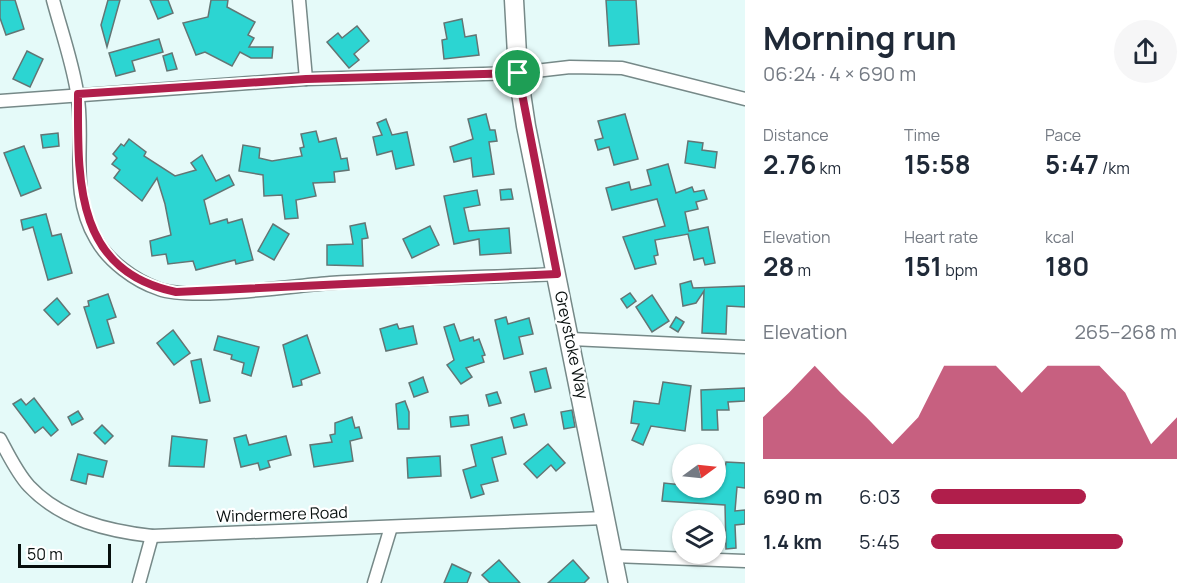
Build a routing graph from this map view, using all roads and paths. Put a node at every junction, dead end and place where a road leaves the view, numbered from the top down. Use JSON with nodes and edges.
{"nodes":[{"id":1,"x":53,"y":0,"type":"edge"},
{"id":2,"x":298,"y":0,"type":"edge"},
{"id":3,"x":514,"y":0,"type":"edge"},
{"id":4,"x":518,"y":73,"type":"junction"},
{"id":5,"x":306,"y":79,"type":"junction"},
{"id":6,"x":78,"y":94,"type":"junction"},
{"id":7,"x":745,"y":99,"type":"edge"},
{"id":8,"x":0,"y":101,"type":"edge"},
{"id":9,"x":557,"y":274,"type":"junction"},
{"id":10,"x":571,"y":339,"type":"junction"},
{"id":11,"x":745,"y":347,"type":"edge"},
{"id":12,"x":0,"y":439,"type":"edge"},
{"id":13,"x":605,"y":518,"type":"junction"},
{"id":14,"x":392,"y":527,"type":"junction"},
{"id":15,"x":152,"y":536,"type":"junction"},
{"id":16,"x":613,"y":556,"type":"junction"},
{"id":17,"x":745,"y":561,"type":"edge"},
{"id":18,"x":139,"y":583,"type":"edge"},
{"id":19,"x":374,"y":583,"type":"edge"},
{"id":20,"x":618,"y":583,"type":"edge"}],
"edges":[{"from":1,"to":6,"type":"street"},
{"from":2,"to":5,"type":"street"},
{"from":3,"to":4,"type":"street","name":"Greystoke Way"},
{"from":4,"to":5,"type":"street"},
{"from":4,"to":7,"type":"street"},
{"from":4,"to":9,"type":"street","name":"Greystoke Way"},
{"from":5,"to":6,"type":"street"},
{"from":6,"to":8,"type":"street"},
{"from":6,"to":9,"type":"street"},
{"from":9,"to":10,"type":"street","name":"Greystoke Way"},
{"from":10,"to":11,"type":"street"},
{"from":10,"to":13,"type":"street","name":"Greystoke Way"},
{"from":12,"to":15,"type":"street","name":"Windermere Road"},
{"from":13,"to":14,"type":"street","name":"Windermere Road"},
{"from":13,"to":16,"type":"street","name":"Greystoke Way"},
{"from":14,"to":15,"type":"street","name":"Windermere Road"},
{"from":14,"to":19,"type":"street"},
{"from":15,"to":18,"type":"street"},
{"from":16,"to":17,"type":"street"},
{"from":16,"to":20,"type":"street","name":"Greystoke Way"}]}
